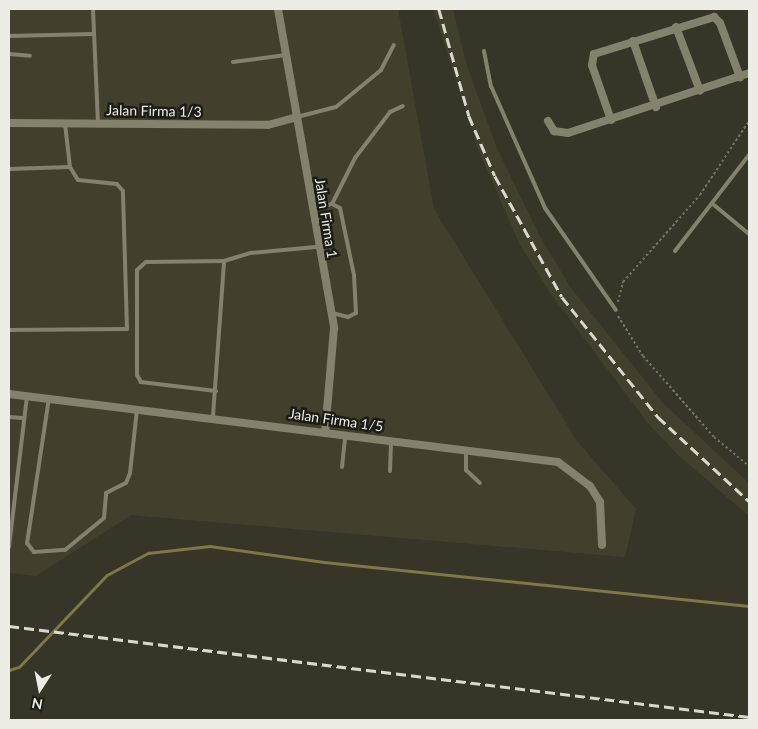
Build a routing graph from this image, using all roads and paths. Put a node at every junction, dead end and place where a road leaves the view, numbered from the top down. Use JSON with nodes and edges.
{"nodes":[{"id":1,"x":93,"y":9,"type":"edge"},
{"id":2,"x":278,"y":9,"type":"edge"},
{"id":3,"x":676,"y":27,"type":"junction"},
{"id":4,"x":93,"y":34,"type":"junction"},
{"id":5,"x":9,"y":36,"type":"edge"},
{"id":6,"x":633,"y":41,"type":"junction"},
{"id":7,"x":394,"y":45,"type":"dead end"},
{"id":8,"x":484,"y":51,"type":"dead end"},
{"id":9,"x":9,"y":54,"type":"edge"},
{"id":10,"x":286,"y":55,"type":"junction"},
{"id":11,"x":30,"y":56,"type":"dead end"},
{"id":12,"x":233,"y":62,"type":"dead end"},
{"id":13,"x":749,"y":73,"type":"edge"},
{"id":14,"x":740,"y":77,"type":"junction"},
{"id":15,"x":700,"y":91,"type":"junction"},
{"id":16,"x":403,"y":106,"type":"dead end"},
{"id":17,"x":656,"y":107,"type":"junction"},
{"id":18,"x":297,"y":117,"type":"junction"},
{"id":19,"x":612,"y":120,"type":"junction"},
{"id":20,"x":548,"y":121,"type":"dead end"},
{"id":21,"x":749,"y":121,"type":"edge"},
{"id":22,"x":98,"y":122,"type":"junction"},
{"id":23,"x":9,"y":123,"type":"edge"},
{"id":24,"x":65,"y":123,"type":"junction"},
{"id":25,"x":749,"y":155,"type":"edge"},
{"id":26,"x":70,"y":167,"type":"junction"},
{"id":27,"x":9,"y":169,"type":"edge"},
{"id":28,"x":332,"y":204,"type":"junction"},
{"id":29,"x":714,"y":205,"type":"junction"},
{"id":30,"x":311,"y":210,"type":"junction"},
{"id":31,"x":749,"y":234,"type":"edge"},
{"id":32,"x":316,"y":247,"type":"junction"},
{"id":33,"x":675,"y":251,"type":"dead end"},
{"id":34,"x":224,"y":261,"type":"junction"},
{"id":35,"x":616,"y":310,"type":"junction"},
{"id":36,"x":332,"y":313,"type":"junction"},
{"id":37,"x":9,"y":330,"type":"edge"},
{"id":38,"x":216,"y":391,"type":"junction"},
{"id":39,"x":9,"y":394,"type":"edge"},
{"id":40,"x":27,"y":397,"type":"junction"},
{"id":41,"x":49,"y":398,"type":"junction"},
{"id":42,"x":137,"y":407,"type":"junction"},
{"id":43,"x":213,"y":416,"type":"junction"},
{"id":44,"x":9,"y":417,"type":"edge"},
{"id":45,"x":22,"y":418,"type":"junction"},
{"id":46,"x":325,"y":432,"type":"junction"},
{"id":47,"x":345,"y":434,"type":"junction"},
{"id":48,"x":391,"y":441,"type":"junction"},
{"id":49,"x":466,"y":450,"type":"junction"},
{"id":50,"x":749,"y":466,"type":"edge"},
{"id":51,"x":342,"y":467,"type":"dead end"},
{"id":52,"x":390,"y":471,"type":"dead end"},
{"id":53,"x":480,"y":483,"type":"dead end"},
{"id":54,"x":602,"y":545,"type":"dead end"},
{"id":55,"x":9,"y":546,"type":"edge"}],
"edges":[{"from":1,"to":4,"type":"lane"},
{"from":2,"to":10,"type":"street","name":"Jalan Firma 1"},
{"from":3,"to":6,"type":"street"},
{"from":3,"to":14,"type":"street"},
{"from":3,"to":15,"type":"street"},
{"from":4,"to":5,"type":"lane"},
{"from":4,"to":22,"type":"lane"},
{"from":6,"to":17,"type":"street"},
{"from":6,"to":19,"type":"street"},
{"from":7,"to":18,"type":"lane"},
{"from":8,"to":35,"type":"lane"},
{"from":9,"to":11,"type":"lane"},
{"from":10,"to":12,"type":"lane"},
{"from":10,"to":18,"type":"street","name":"Jalan Firma 1"},
{"from":13,"to":14,"type":"street"},
{"from":14,"to":15,"type":"street"},
{"from":15,"to":17,"type":"street"},
{"from":16,"to":28,"type":"lane"},
{"from":17,"to":19,"type":"street"},
{"from":18,"to":22,"type":"street","name":"Jalan Firma 1/3"},
{"from":18,"to":30,"type":"street","name":"Jalan Firma 1"},
{"from":19,"to":20,"type":"street"},
{"from":21,"to":35,"type":"path"},
{"from":22,"to":24,"type":"street","name":"Jalan Firma 1/3"},
{"from":23,"to":24,"type":"street","name":"Jalan Firma 1/3"},
{"from":24,"to":26,"type":"lane"},
{"from":25,"to":29,"type":"lane"},
{"from":26,"to":27,"type":"lane"},
{"from":26,"to":37,"type":"lane"},
{"from":28,"to":30,"type":"lane"},
{"from":28,"to":36,"type":"lane"},
{"from":29,"to":31,"type":"lane"},
{"from":29,"to":33,"type":"lane"},
{"from":30,"to":32,"type":"street","name":"Jalan Firma 1"},
{"from":32,"to":34,"type":"lane"},
{"from":32,"to":36,"type":"street","name":"Jalan Firma 1"},
{"from":34,"to":38,"type":"lane"},
{"from":34,"to":38,"type":"lane"},
{"from":35,"to":50,"type":"path"},
{"from":36,"to":46,"type":"street","name":"Jalan Firma 1"},
{"from":38,"to":43,"type":"lane"},
{"from":39,"to":40,"type":"street","name":"Jalan Firma 1/5"},
{"from":40,"to":41,"type":"street","name":"Jalan Firma 1/5"},
{"from":40,"to":45,"type":"lane"},
{"from":41,"to":42,"type":"street","name":"Jalan Firma 1/5"},
{"from":41,"to":42,"type":"lane"},
{"from":42,"to":43,"type":"street","name":"Jalan Firma 1/5"},
{"from":43,"to":46,"type":"street","name":"Jalan Firma 1/5"},
{"from":44,"to":45,"type":"lane"},
{"from":45,"to":55,"type":"lane"},
{"from":46,"to":47,"type":"street","name":"Jalan Firma 1/5"},
{"from":47,"to":48,"type":"street","name":"Jalan Firma 1/5"},
{"from":47,"to":51,"type":"lane"},
{"from":48,"to":49,"type":"street","name":"Jalan Firma 1/5"},
{"from":48,"to":52,"type":"lane"},
{"from":49,"to":53,"type":"lane"},
{"from":49,"to":54,"type":"street","name":"Jalan Firma 1/5"}]}
